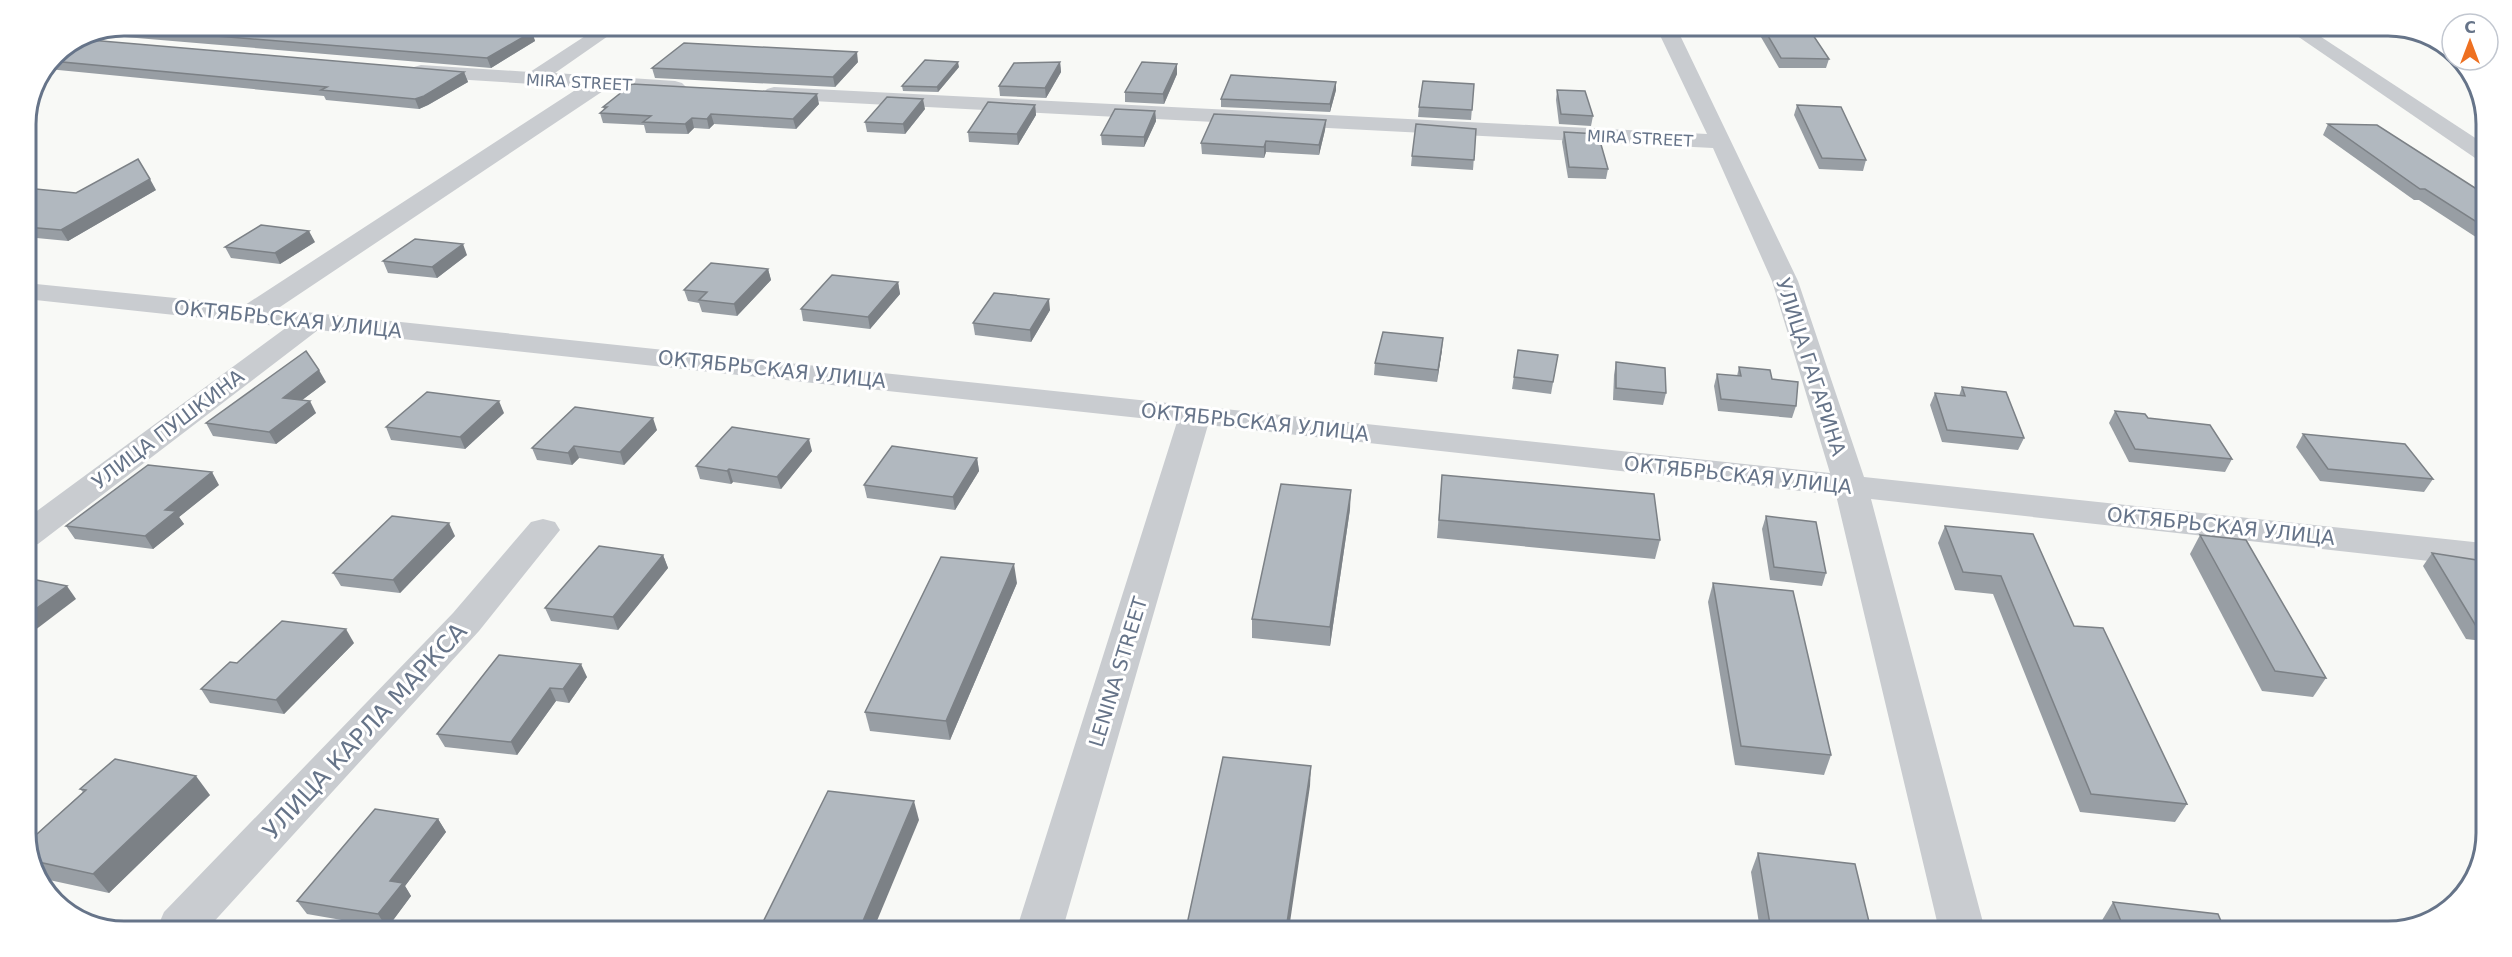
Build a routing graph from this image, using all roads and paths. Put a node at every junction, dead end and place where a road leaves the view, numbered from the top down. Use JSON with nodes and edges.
{"nodes":[{"id":1,"x":597,"y":36,"type":"edge"},
{"id":2,"x":1670,"y":36,"type":"edge"},
{"id":3,"x":2308,"y":36,"type":"edge"},
{"id":4,"x":402,"y":69,"type":"edge"},
{"id":5,"x":531,"y":80,"type":"junction"},
{"id":6,"x":598,"y":84,"type":"junction"},
{"id":7,"x":694,"y":88,"type":"edge"},
{"id":8,"x":754,"y":92,"type":"edge"},
{"id":9,"x":1722,"y":142,"type":"junction"},
{"id":10,"x":2476,"y":148,"type":"edge"},
{"id":11,"x":36,"y":292,"type":"edge"},
{"id":12,"x":249,"y":315,"type":"junction"},
{"id":13,"x":310,"y":322,"type":"junction"},
{"id":14,"x":1195,"y":416,"type":"junction"},
{"id":15,"x":1851,"y":488,"type":"junction"},
{"id":16,"x":36,"y":528,"type":"edge"},
{"id":17,"x":543,"y":530,"type":"dead end"},
{"id":18,"x":2476,"y":554,"type":"edge"},
{"id":19,"x":186,"y":921,"type":"edge"},
{"id":20,"x":1042,"y":921,"type":"edge"},
{"id":21,"x":1960,"y":921,"type":"edge"}],
"edges":[{"from":1,"to":5,"type":"street"},
{"from":2,"to":9,"type":"street","name":"УЛИЦА ГАГАРИНА"},
{"from":3,"to":10,"type":"street"},
{"from":4,"to":5,"type":"street","name":"MIRA STREET"},
{"from":5,"to":6,"type":"street","name":"MIRA STREET"},
{"from":6,"to":7,"type":"street","name":"MIRA STREET"},
{"from":6,"to":12,"type":"street"},
{"from":8,"to":9,"type":"street","name":"MIRA STREET"},
{"from":9,"to":15,"type":"street","name":"УЛИЦА ГАГАРИНА"},
{"from":11,"to":12,"type":"street","name":"ОКТЯБРЬСКАЯ УЛИЦА"},
{"from":12,"to":13,"type":"street","name":"ОКТЯБРЬСКАЯ УЛИЦА"},
{"from":13,"to":14,"type":"street","name":"ОКТЯБРЬСКАЯ УЛИЦА"},
{"from":13,"to":16,"type":"street","name":"УЛИЦА ПУШКИНА"},
{"from":14,"to":15,"type":"street","name":"ОКТЯБРЬСКАЯ УЛИЦА"},
{"from":14,"to":20,"type":"street","name":"LENINA STREET"},
{"from":15,"to":18,"type":"street","name":"ОКТЯБРЬСКАЯ УЛИЦА"},
{"from":15,"to":21,"type":"street","name":"УЛИЦА ГАГАРИНА"},
{"from":17,"to":19,"type":"street","name":"УЛИЦА КАРЛА МАРКСА"}]}
